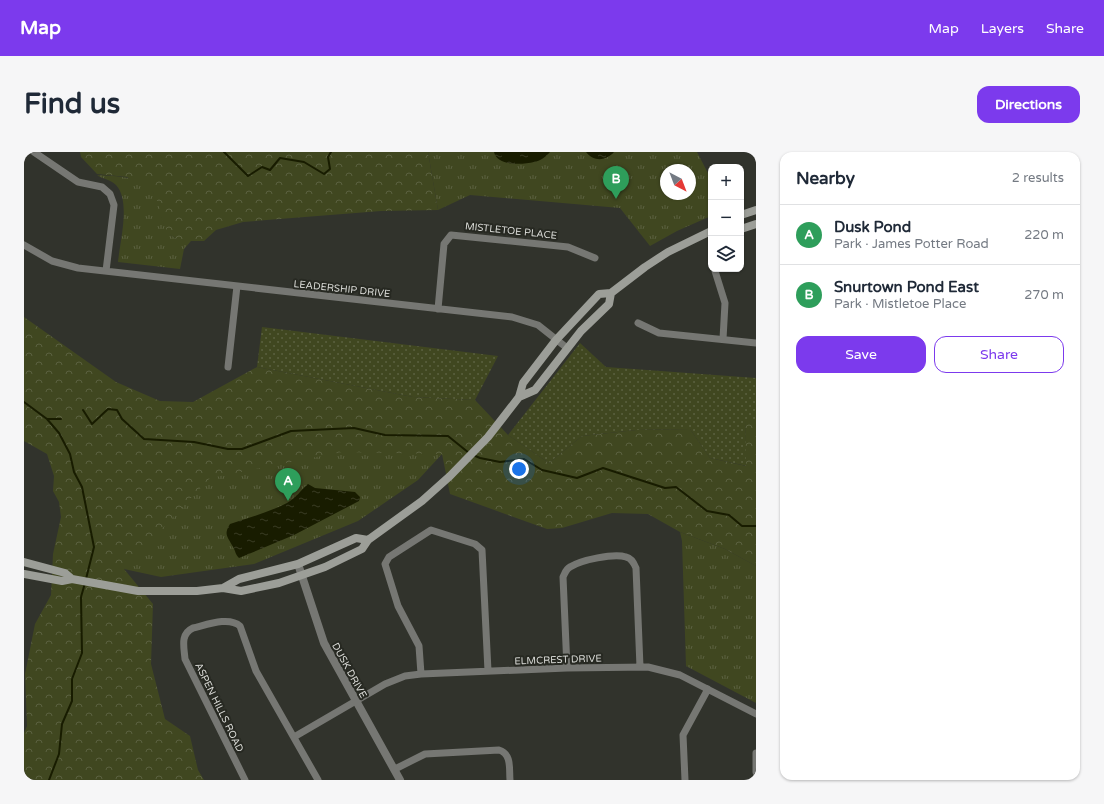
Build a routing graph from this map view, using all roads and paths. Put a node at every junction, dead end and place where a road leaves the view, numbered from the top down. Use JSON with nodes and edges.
{"nodes":[{"id":1,"x":34,"y":152,"type":"edge"},
{"id":2,"x":756,"y":210,"type":"edge"},
{"id":3,"x":744,"y":214,"type":"edge"},
{"id":4,"x":756,"y":224,"type":"edge"},
{"id":5,"x":744,"y":228,"type":"edge"},
{"id":6,"x":708,"y":232,"type":"edge"},
{"id":7,"x":24,"y":246,"type":"edge"},
{"id":8,"x":595,"y":258,"type":"dead end"},
{"id":9,"x":106,"y":271,"type":"junction"},
{"id":10,"x":714,"y":272,"type":"edge"},
{"id":11,"x":237,"y":286,"type":"junction"},
{"id":12,"x":611,"y":293,"type":"junction"},
{"id":13,"x":438,"y":309,"type":"junction"},
{"id":14,"x":638,"y":323,"type":"dead end"},
{"id":15,"x":556,"y":340,"type":"junction"},
{"id":16,"x":723,"y":340,"type":"junction"},
{"id":17,"x":756,"y":343,"type":"edge"},
{"id":18,"x":567,"y":348,"type":"junction"},
{"id":19,"x":228,"y":367,"type":"dead end"},
{"id":20,"x":519,"y":397,"type":"junction"},
{"id":21,"x":368,"y":540,"type":"junction"},
{"id":22,"x":24,"y":562,"type":"edge"},
{"id":23,"x":298,"y":564,"type":"junction"},
{"id":24,"x":24,"y":574,"type":"edge"},
{"id":25,"x":302,"y":576,"type":"junction"},
{"id":26,"x":75,"y":580,"type":"junction"},
{"id":27,"x":223,"y":588,"type":"junction"},
{"id":28,"x":640,"y":667,"type":"junction"},
{"id":29,"x":568,"y":668,"type":"junction"},
{"id":30,"x":488,"y":671,"type":"junction"},
{"id":31,"x":422,"y":674,"type":"junction"},
{"id":32,"x":708,"y":689,"type":"junction"},
{"id":33,"x":356,"y":701,"type":"junction"},
{"id":34,"x":756,"y":714,"type":"edge"},
{"id":35,"x":294,"y":737,"type":"junction"},
{"id":36,"x":756,"y":753,"type":"edge"},
{"id":37,"x":395,"y":769,"type":"junction"},
{"id":38,"x":756,"y":772,"type":"edge"},
{"id":39,"x":245,"y":780,"type":"edge"},
{"id":40,"x":318,"y":780,"type":"edge"},
{"id":41,"x":400,"y":780,"type":"edge"},
{"id":42,"x":510,"y":780,"type":"edge"},
{"id":43,"x":684,"y":780,"type":"edge"}],
"edges":[{"from":1,"to":9,"type":"street"},
{"from":2,"to":3,"type":"main road"},
{"from":4,"to":5,"type":"main road"},
{"from":6,"to":12,"type":"main road"},
{"from":7,"to":9,"type":"street","name":"LEADERSHIP DRIVE"},
{"from":8,"to":13,"type":"street","name":"MISTLETOE PLACE"},
{"from":9,"to":11,"type":"street","name":"LEADERSHIP DRIVE"},
{"from":10,"to":16,"type":"street"},
{"from":11,"to":13,"type":"street","name":"LEADERSHIP DRIVE"},
{"from":11,"to":19,"type":"street"},
{"from":12,"to":15,"type":"main road"},
{"from":12,"to":18,"type":"main road"},
{"from":13,"to":15,"type":"street","name":"LEADERSHIP DRIVE"},
{"from":14,"to":16,"type":"street"},
{"from":15,"to":18,"type":"street","name":"LEADERSHIP DRIVE"},
{"from":15,"to":20,"type":"main road"},
{"from":16,"to":17,"type":"street"},
{"from":18,"to":20,"type":"main road"},
{"from":20,"to":21,"type":"main road"},
{"from":21,"to":23,"type":"main road"},
{"from":21,"to":25,"type":"main road"},
{"from":22,"to":26,"type":"main road"},
{"from":23,"to":25,"type":"street","name":"DUSK DRIVE"},
{"from":23,"to":27,"type":"main road"},
{"from":24,"to":26,"type":"main road"},
{"from":25,"to":27,"type":"main road"},
{"from":25,"to":33,"type":"street","name":"DUSK DRIVE"},
{"from":26,"to":27,"type":"main road"},
{"from":28,"to":29,"type":"street","name":"ELMCREST DRIVE"},
{"from":28,"to":29,"type":"street"},
{"from":28,"to":32,"type":"street","name":"ELMCREST DRIVE"},
{"from":29,"to":30,"type":"street","name":"ELMCREST DRIVE"},
{"from":30,"to":31,"type":"street","name":"ELMCREST DRIVE"},
{"from":30,"to":31,"type":"street"},
{"from":31,"to":33,"type":"street","name":"ELMCREST DRIVE"},
{"from":32,"to":34,"type":"street","name":"ELMCREST DRIVE"},
{"from":32,"to":43,"type":"street"},
{"from":33,"to":35,"type":"street","name":"ELMCREST DRIVE"},
{"from":33,"to":37,"type":"street","name":"DUSK DRIVE"},
{"from":35,"to":39,"type":"street","name":"ASPEN HILLS ROAD"},
{"from":35,"to":40,"type":"street","name":"ASPEN HILLS ROAD"},
{"from":36,"to":38,"type":"street"},
{"from":37,"to":41,"type":"street","name":"DUSK DRIVE"},
{"from":37,"to":42,"type":"street"}]}
